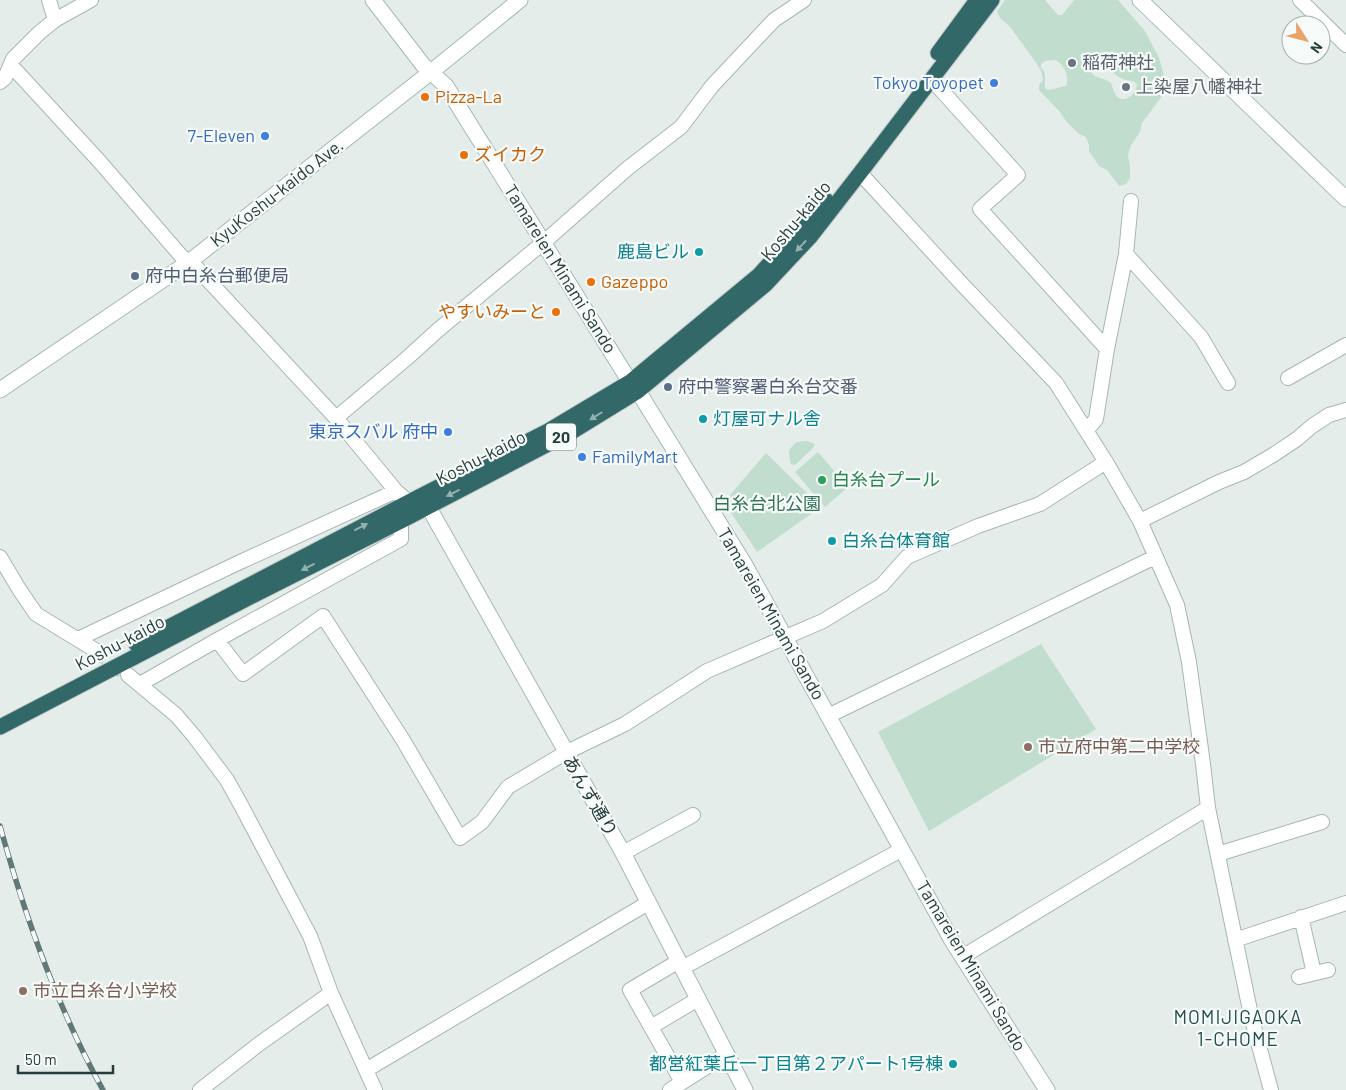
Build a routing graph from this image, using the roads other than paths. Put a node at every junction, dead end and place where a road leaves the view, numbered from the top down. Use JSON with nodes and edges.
{"nodes":[{"id":1,"x":49,"y":0,"type":"edge"},
{"id":2,"x":91,"y":0,"type":"edge"},
{"id":3,"x":373,"y":0,"type":"edge"},
{"id":4,"x":520,"y":0,"type":"edge"},
{"id":5,"x":804,"y":0,"type":"edge"},
{"id":6,"x":977,"y":0,"type":"edge"},
{"id":7,"x":992,"y":0,"type":"edge"},
{"id":8,"x":1140,"y":0,"type":"edge"},
{"id":9,"x":1300,"y":0,"type":"edge"},
{"id":10,"x":55,"y":20,"type":"junction"},
{"id":11,"x":1346,"y":45,"type":"edge"},
{"id":12,"x":11,"y":66,"type":"junction"},
{"id":13,"x":431,"y":72,"type":"junction"},
{"id":14,"x":931,"y":80,"type":"junction"},
{"id":15,"x":0,"y":82,"type":"edge"},
{"id":16,"x":860,"y":173,"type":"junction"},
{"id":17,"x":1346,"y":199,"type":"edge"},
{"id":18,"x":1131,"y":201,"type":"dead end"},
{"id":19,"x":544,"y":242,"type":"junction"},
{"id":20,"x":1126,"y":254,"type":"junction"},
{"id":21,"x":189,"y":262,"type":"junction"},
{"id":22,"x":1346,"y":345,"type":"edge"},
{"id":23,"x":1107,"y":349,"type":"junction"},
{"id":24,"x":1288,"y":378,"type":"dead end"},
{"id":25,"x":1228,"y":383,"type":"dead end"},
{"id":26,"x":634,"y":387,"type":"junction"},
{"id":27,"x":0,"y":390,"type":"edge"},
{"id":28,"x":1346,"y":410,"type":"edge"},
{"id":29,"x":336,"y":418,"type":"junction"},
{"id":30,"x":1087,"y":430,"type":"junction"},
{"id":31,"x":1106,"y":462,"type":"junction"},
{"id":32,"x":396,"y":490,"type":"junction"},
{"id":33,"x":428,"y":500,"type":"junction"},
{"id":34,"x":409,"y":502,"type":"junction"},
{"id":35,"x":401,"y":521,"type":"junction"},
{"id":36,"x":1140,"y":521,"type":"junction"},
{"id":37,"x":0,"y":557,"type":"edge"},
{"id":38,"x":1155,"y":557,"type":"junction"},
{"id":39,"x":785,"y":637,"type":"junction"},
{"id":40,"x":78,"y":639,"type":"junction"},
{"id":41,"x":217,"y":640,"type":"junction"},
{"id":42,"x":95,"y":650,"type":"tunnel mouth"},
{"id":43,"x":128,"y":675,"type":"tunnel mouth"},
{"id":44,"x":140,"y":684,"type":"junction"},
{"id":45,"x":828,"y":716,"type":"junction"},
{"id":46,"x":4,"y":719,"type":"edge"},
{"id":47,"x":566,"y":753,"type":"junction"},
{"id":48,"x":1208,"y":808,"type":"junction"},
{"id":49,"x":693,"y":815,"type":"dead end"},
{"id":50,"x":1322,"y":822,"type":"dead end"},
{"id":51,"x":901,"y":850,"type":"junction"},
{"id":52,"x":623,"y":853,"type":"junction"},
{"id":53,"x":1218,"y":854,"type":"junction"},
{"id":54,"x":648,"y":903,"type":"junction"},
{"id":55,"x":1346,"y":903,"type":"edge"},
{"id":56,"x":1301,"y":917,"type":"junction"},
{"id":57,"x":1236,"y":940,"type":"junction"},
{"id":58,"x":962,"y":957,"type":"junction"},
{"id":59,"x":681,"y":964,"type":"junction"},
{"id":60,"x":1300,"y":977,"type":"dead end"},
{"id":61,"x":331,"y":993,"type":"junction"},
{"id":62,"x":698,"y":999,"type":"junction"},
{"id":63,"x":651,"y":1027,"type":"junction"},
{"id":64,"x":727,"y":1054,"type":"junction"},
{"id":65,"x":366,"y":1070,"type":"junction"},
{"id":66,"x":676,"y":1086,"type":"edge"},
{"id":67,"x":200,"y":1090,"type":"edge"},
{"id":68,"x":375,"y":1090,"type":"edge"},
{"id":69,"x":746,"y":1090,"type":"edge"},
{"id":70,"x":1048,"y":1090,"type":"edge"},
{"id":71,"x":1270,"y":1090,"type":"edge"}],
"edges":[{"from":1,"to":10,"type":"street"},
{"from":2,"to":10,"type":"street"},
{"from":3,"to":13,"type":"street","name":"Tamareien Minami Sando"},
{"from":4,"to":13,"type":"street","name":"KyuKoshu-kaido Ave."},
{"from":5,"to":19,"type":"street"},
{"from":6,"to":26,"type":"highway","name":"Koshu-kaido","number":"20"},
{"from":7,"to":14,"type":"highway","name":"Koshu-kaido","number":"20"},
{"from":8,"to":17,"type":"street"},
{"from":9,"to":11,"type":"street"},
{"from":10,"to":12,"type":"street"},
{"from":12,"to":15,"type":"street"},
{"from":12,"to":21,"type":"street"},
{"from":13,"to":19,"type":"street","name":"Tamareien Minami Sando"},
{"from":13,"to":21,"type":"street","name":"KyuKoshu-kaido Ave."},
{"from":14,"to":16,"type":"highway","name":"Koshu-kaido","number":"20"},
{"from":14,"to":23,"type":"street"},
{"from":16,"to":26,"type":"highway","name":"Koshu-kaido","number":"20","one_way":true},
{"from":16,"to":30,"type":"street"},
{"from":18,"to":20,"type":"street"},
{"from":19,"to":26,"type":"street","name":"Tamareien Minami Sando"},
{"from":19,"to":29,"type":"street"},
{"from":20,"to":23,"type":"street"},
{"from":20,"to":25,"type":"street"},
{"from":21,"to":27,"type":"street","name":"KyuKoshu-kaido Ave."},
{"from":21,"to":29,"type":"street"},
{"from":22,"to":24,"type":"street"},
{"from":23,"to":30,"type":"street"},
{"from":26,"to":33,"type":"highway","name":"Koshu-kaido","number":"20"},
{"from":26,"to":39,"type":"street","name":"Tamareien Minami Sando"},
{"from":28,"to":36,"type":"street"},
{"from":29,"to":32,"type":"street"},
{"from":30,"to":31,"type":"street"},
{"from":31,"to":36,"type":"street"},
{"from":31,"to":39,"type":"street"},
{"from":32,"to":34,"type":"street"},
{"from":32,"to":40,"type":"street"},
{"from":33,"to":34,"type":"highway","name":"Koshu-kaido","number":"20"},
{"from":33,"to":35,"type":"highway","name":"Koshu-kaido","number":"20"},
{"from":33,"to":47,"type":"street","name":"あんず通り"},
{"from":46,"to":34,"type":"highway","name":"Koshu-kaido","number":"20","one_way":true},
{"from":35,"to":41,"type":"street"},
{"from":35,"to":46,"type":"highway","name":"Koshu-kaido","number":"20","one_way":true},
{"from":36,"to":38,"type":"street"},
{"from":37,"to":40,"type":"street"},
{"from":38,"to":45,"type":"street"},
{"from":38,"to":48,"type":"street"},
{"from":39,"to":45,"type":"street","name":"Tamareien Minami Sando"},
{"from":39,"to":47,"type":"street"},
{"from":40,"to":42,"type":"street"},
{"from":41,"to":44,"type":"street"},
{"from":41,"to":47,"type":"street"},
{"from":43,"to":44,"type":"street"},
{"from":44,"to":61,"type":"street"},
{"from":45,"to":51,"type":"street","name":"Tamareien Minami Sando"},
{"from":47,"to":52,"type":"street","name":"あんず通り"},
{"from":48,"to":53,"type":"street"},
{"from":48,"to":58,"type":"street"},
{"from":49,"to":52,"type":"street"},
{"from":50,"to":53,"type":"street"},
{"from":51,"to":58,"type":"street","name":"Tamareien Minami Sando"},
{"from":51,"to":59,"type":"street"},
{"from":52,"to":54,"type":"street","name":"あんず通り"},
{"from":53,"to":57,"type":"street"},
{"from":54,"to":59,"type":"street","name":"あんず通り"},
{"from":54,"to":65,"type":"street"},
{"from":55,"to":56,"type":"street"},
{"from":56,"to":57,"type":"street"},
{"from":56,"to":60,"type":"street"},
{"from":57,"to":71,"type":"street"},
{"from":58,"to":70,"type":"street","name":"Tamareien Minami Sando"},
{"from":59,"to":62,"type":"street","name":"あんず通り"},
{"from":59,"to":63,"type":"street"},
{"from":61,"to":65,"type":"street"},
{"from":61,"to":67,"type":"street"},
{"from":62,"to":63,"type":"street"},
{"from":62,"to":64,"type":"street","name":"あんず通り"},
{"from":63,"to":66,"type":"street"},
{"from":64,"to":66,"type":"street"},
{"from":64,"to":69,"type":"street","name":"あんず通り"},
{"from":65,"to":68,"type":"street"}]}
